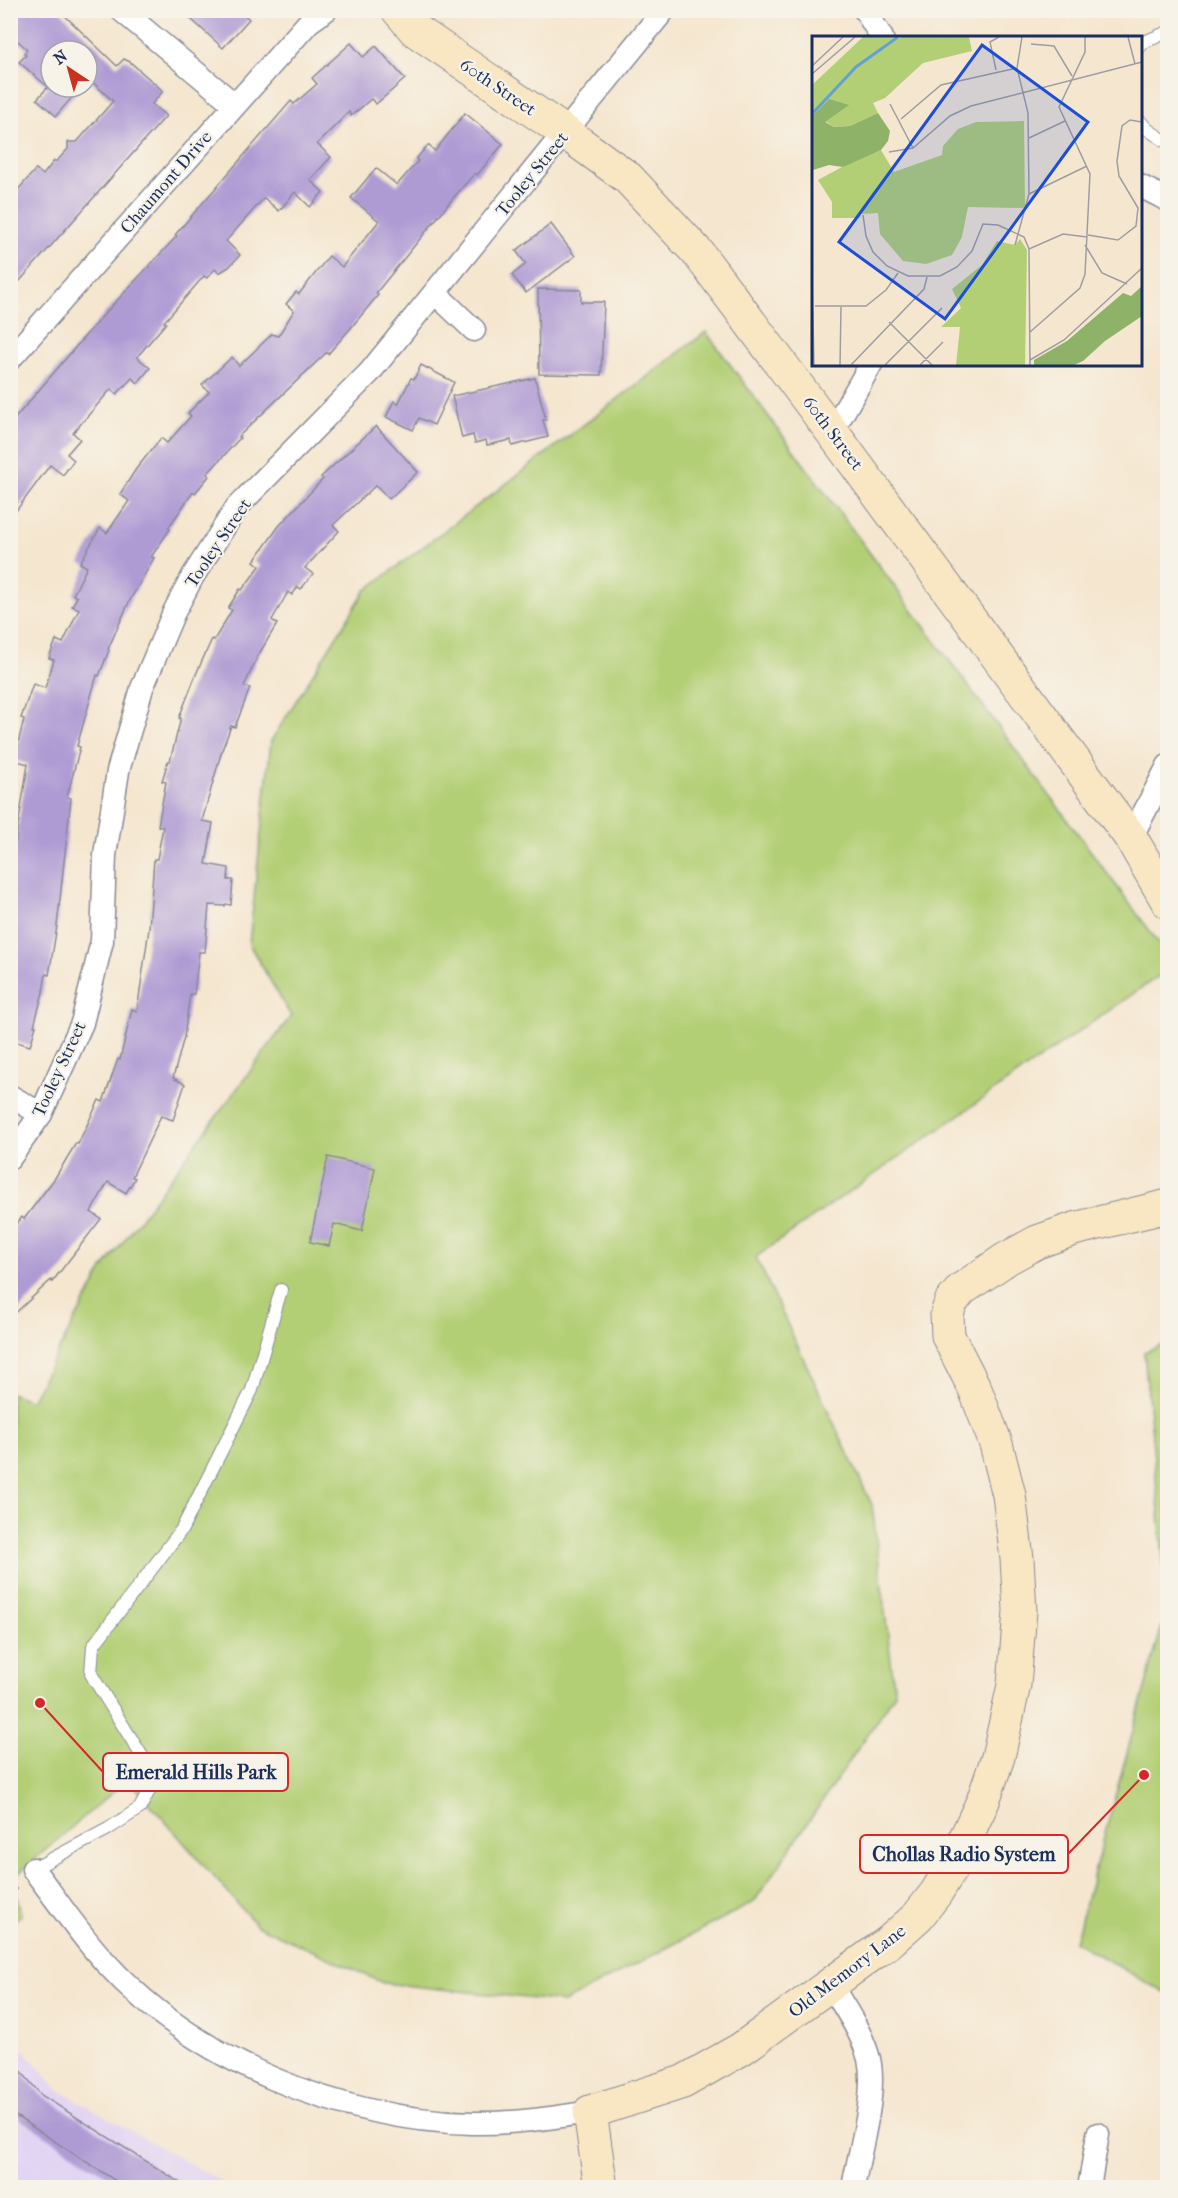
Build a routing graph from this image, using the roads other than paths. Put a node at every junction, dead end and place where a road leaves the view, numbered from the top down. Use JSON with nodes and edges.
{"nodes":[{"id":1,"x":121,"y":10,"type":"edge"},
{"id":2,"x":326,"y":10,"type":"edge"},
{"id":3,"x":398,"y":10,"type":"edge"},
{"id":4,"x":664,"y":10,"type":"edge"},
{"id":5,"x":865,"y":10,"type":"edge"},
{"id":6,"x":1167,"y":32,"type":"edge"},
{"id":7,"x":881,"y":36,"type":"edge"},
{"id":8,"x":1142,"y":44,"type":"edge"},
{"id":9,"x":235,"y":105,"type":"junction"},
{"id":10,"x":1142,"y":123,"type":"edge"},
{"id":11,"x":566,"y":133,"type":"junction"},
{"id":12,"x":1167,"y":143,"type":"edge"},
{"id":13,"x":1142,"y":187,"type":"edge"},
{"id":14,"x":1167,"y":200,"type":"edge"},
{"id":15,"x":435,"y":293,"type":"junction"},
{"id":16,"x":474,"y":330,"type":"dead end"},
{"id":17,"x":10,"y":359,"type":"edge"},
{"id":18,"x":870,"y":366,"type":"edge"},
{"id":19,"x":832,"y":432,"type":"junction"},
{"id":20,"x":1167,"y":765,"type":"edge"},
{"id":21,"x":1131,"y":838,"type":"junction"},
{"id":22,"x":1167,"y":902,"type":"edge"},
{"id":23,"x":10,"y":1096,"type":"edge"},
{"id":24,"x":41,"y":1114,"type":"junction"},
{"id":25,"x":10,"y":1158,"type":"edge"},
{"id":26,"x":1167,"y":1206,"type":"edge"},
{"id":27,"x":281,"y":1290,"type":"dead end"},
{"id":28,"x":33,"y":1869,"type":"joint"},
{"id":29,"x":831,"y":1985,"type":"junction"},
{"id":30,"x":590,"y":2112,"type":"junction"},
{"id":31,"x":1098,"y":2134,"type":"dead end"},
{"id":32,"x":601,"y":2187,"type":"edge"},
{"id":33,"x":853,"y":2187,"type":"edge"},
{"id":34,"x":1089,"y":2187,"type":"edge"}],
"edges":[{"from":1,"to":9,"type":"street"},
{"from":2,"to":9,"type":"street","name":"Chaumont Drive"},
{"from":3,"to":11,"type":"street","name":"60th Street"},
{"from":4,"to":11,"type":"street","name":"Tooley Street"},
{"from":5,"to":7,"type":"street"},
{"from":6,"to":8,"type":"lane"},
{"from":9,"to":17,"type":"street","name":"Chaumont Drive"},
{"from":10,"to":12,"type":"lane"},
{"from":11,"to":15,"type":"street","name":"Tooley Street"},
{"from":11,"to":19,"type":"street","name":"60th Street"},
{"from":13,"to":14,"type":"street"},
{"from":15,"to":16,"type":"street"},
{"from":15,"to":24,"type":"street","name":"Tooley Street"},
{"from":18,"to":19,"type":"street"},
{"from":19,"to":21,"type":"street","name":"60th Street"},
{"from":20,"to":21,"type":"street"},
{"from":21,"to":22,"type":"street","name":"60th Street"},
{"from":23,"to":24,"type":"street"},
{"from":24,"to":25,"type":"street","name":"Tooley Street"},
{"from":26,"to":29,"type":"street","name":"Old Memory Lane"},
{"from":27,"to":28,"type":"lane"},
{"from":28,"to":30,"type":"street","name":"Old Memory Lane"},
{"from":29,"to":30,"type":"street","name":"Old Memory Lane"},
{"from":29,"to":33,"type":"street"},
{"from":30,"to":32,"type":"street"},
{"from":31,"to":34,"type":"street"}]}
